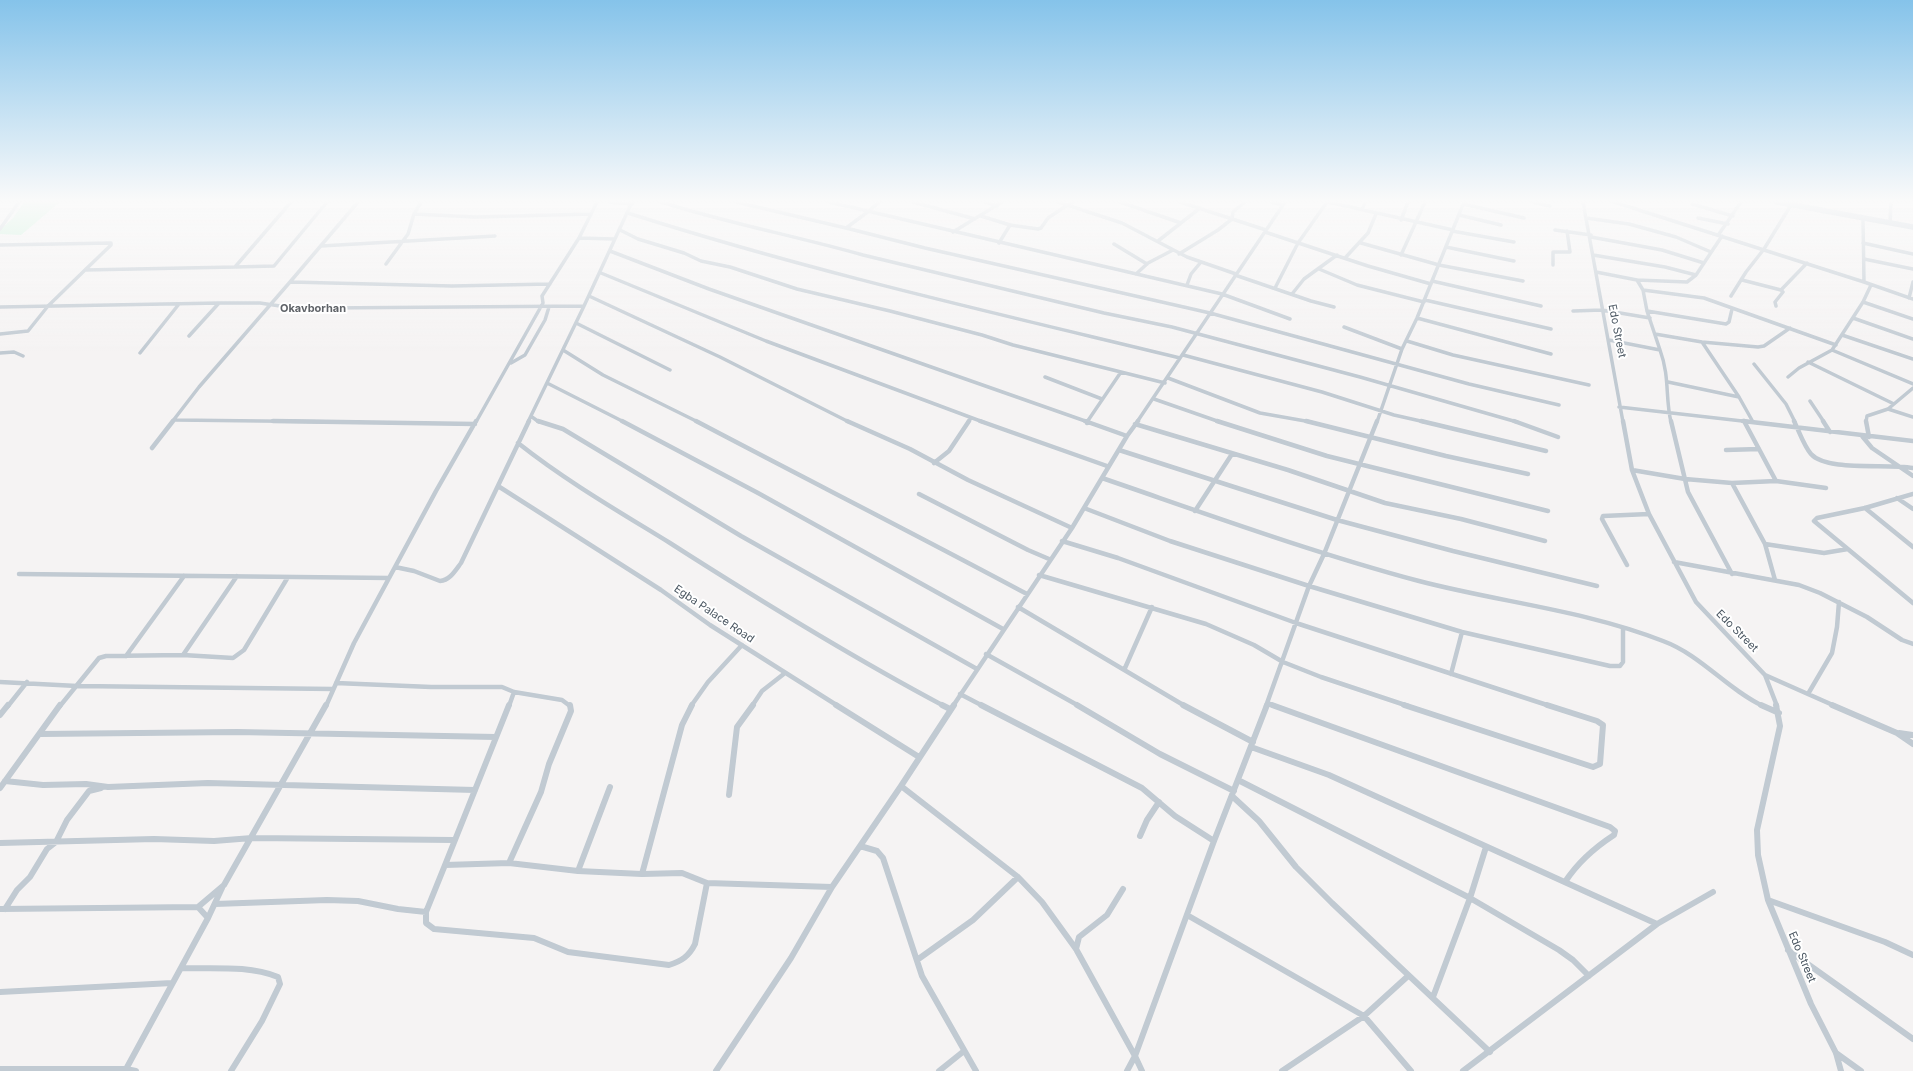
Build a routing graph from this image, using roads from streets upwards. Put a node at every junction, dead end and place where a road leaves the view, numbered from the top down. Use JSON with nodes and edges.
{"nodes":[{"id":1,"x":104,"y":252,"type":"edge"},
{"id":2,"x":248,"y":252,"type":"edge"},
{"id":3,"x":286,"y":252,"type":"edge"},
{"id":4,"x":316,"y":252,"type":"edge"},
{"id":5,"x":395,"y":252,"type":"edge"},
{"id":6,"x":570,"y":252,"type":"edge"},
{"id":7,"x":610,"y":252,"type":"edge"},
{"id":8,"x":613,"y":252,"type":"edge"},
{"id":9,"x":681,"y":252,"type":"edge"},
{"id":10,"x":759,"y":252,"type":"edge"},
{"id":11,"x":853,"y":252,"type":"edge"},
{"id":12,"x":942,"y":252,"type":"edge"},
{"id":13,"x":1039,"y":252,"type":"edge"},
{"id":14,"x":1127,"y":252,"type":"edge"},
{"id":15,"x":1169,"y":252,"type":"edge"},
{"id":16,"x":1176,"y":252,"type":"edge"},
{"id":17,"x":1183,"y":252,"type":"edge"},
{"id":18,"x":1251,"y":252,"type":"edge"},
{"id":19,"x":1293,"y":252,"type":"edge"},
{"id":20,"x":1325,"y":252,"type":"edge"},
{"id":21,"x":1352,"y":252,"type":"edge"},
{"id":22,"x":1391,"y":252,"type":"edge"},
{"id":23,"x":1402,"y":252,"type":"edge"},
{"id":24,"x":1444,"y":252,"type":"edge"},
{"id":25,"x":1470,"y":252,"type":"edge"},
{"id":26,"x":1570,"y":252,"type":"edge"},
{"id":27,"x":1593,"y":252,"type":"edge"},
{"id":28,"x":1668,"y":252,"type":"edge"},
{"id":29,"x":1711,"y":252,"type":"edge"},
{"id":30,"x":1762,"y":252,"type":"edge"},
{"id":31,"x":1773,"y":252,"type":"edge"},
{"id":32,"x":1864,"y":252,"type":"edge"},
{"id":33,"x":1180,"y":254,"type":"junction"},
{"id":34,"x":1401,"y":255,"type":"junction"},
{"id":35,"x":1593,"y":255,"type":"junction"},
{"id":36,"x":1337,"y":256,"type":"junction"},
{"id":37,"x":1346,"y":258,"type":"junction"},
{"id":38,"x":1864,"y":259,"type":"junction"},
{"id":39,"x":1514,"y":261,"type":"dead end"},
{"id":40,"x":1201,"y":262,"type":"junction"},
{"id":41,"x":1704,"y":263,"type":"junction"},
{"id":42,"x":1807,"y":263,"type":"junction"},
{"id":43,"x":386,"y":264,"type":"dead end"},
{"id":44,"x":1147,"y":264,"type":"junction"},
{"id":45,"x":1553,"y":264,"type":"dead end"},
{"id":46,"x":1439,"y":265,"type":"junction"},
{"id":47,"x":235,"y":267,"type":"junction"},
{"id":48,"x":1913,"y":269,"type":"edge"},
{"id":49,"x":85,"y":270,"type":"junction"},
{"id":50,"x":1319,"y":270,"type":"junction"},
{"id":51,"x":1596,"y":272,"type":"junction"},
{"id":52,"x":601,"y":273,"type":"junction"},
{"id":53,"x":1136,"y":274,"type":"junction"},
{"id":54,"x":1236,"y":275,"type":"junction"},
{"id":55,"x":1696,"y":275,"type":"junction"},
{"id":56,"x":1637,"y":280,"type":"junction"},
{"id":57,"x":1742,"y":280,"type":"junction"},
{"id":58,"x":1523,"y":281,"type":"dead end"},
{"id":59,"x":290,"y":282,"type":"junction"},
{"id":60,"x":1432,"y":282,"type":"junction"},
{"id":61,"x":1864,"y":282,"type":"junction"},
{"id":62,"x":1913,"y":282,"type":"edge"},
{"id":63,"x":550,"y":284,"type":"junction"},
{"id":64,"x":1187,"y":285,"type":"junction"},
{"id":65,"x":1871,"y":285,"type":"junction"},
{"id":66,"x":1275,"y":288,"type":"junction"},
{"id":67,"x":1643,"y":290,"type":"junction"},
{"id":68,"x":1781,"y":290,"type":"junction"},
{"id":69,"x":1222,"y":294,"type":"junction"},
{"id":70,"x":1292,"y":294,"type":"junction"},
{"id":71,"x":589,"y":296,"type":"junction"},
{"id":72,"x":1731,"y":296,"type":"dead end"},
{"id":73,"x":1911,"y":298,"type":"edge"},
{"id":74,"x":1424,"y":301,"type":"junction"},
{"id":75,"x":1863,"y":302,"type":"junction"},
{"id":76,"x":218,"y":303,"type":"junction"},
{"id":77,"x":179,"y":304,"type":"junction"},
{"id":78,"x":271,"y":305,"type":"junction"},
{"id":79,"x":48,"y":306,"type":"junction"},
{"id":80,"x":584,"y":306,"type":"junction"},
{"id":81,"x":1541,"y":306,"type":"dead end"},
{"id":82,"x":1776,"y":306,"type":"dead end"},
{"id":83,"x":0,"y":307,"type":"edge"},
{"id":84,"x":541,"y":307,"type":"junction"},
{"id":85,"x":549,"y":307,"type":"junction"},
{"id":86,"x":1334,"y":307,"type":"dead end"},
{"id":87,"x":1732,"y":309,"type":"junction"},
{"id":88,"x":1603,"y":311,"type":"junction"},
{"id":89,"x":1647,"y":311,"type":"junction"},
{"id":90,"x":1573,"y":312,"type":"dead end"},
{"id":91,"x":1210,"y":313,"type":"junction"},
{"id":92,"x":1417,"y":318,"type":"junction"},
{"id":93,"x":1650,"y":318,"type":"junction"},
{"id":94,"x":1854,"y":318,"type":"junction"},
{"id":95,"x":1290,"y":319,"type":"dead end"},
{"id":96,"x":1913,"y":319,"type":"edge"},
{"id":97,"x":576,"y":323,"type":"junction"},
{"id":98,"x":1344,"y":327,"type":"dead end"},
{"id":99,"x":1790,"y":328,"type":"junction"},
{"id":100,"x":1551,"y":329,"type":"dead end"},
{"id":101,"x":0,"y":334,"type":"edge"},
{"id":102,"x":1196,"y":334,"type":"junction"},
{"id":103,"x":1655,"y":334,"type":"junction"},
{"id":104,"x":1842,"y":335,"type":"junction"},
{"id":105,"x":189,"y":336,"type":"dead end"},
{"id":106,"x":1913,"y":339,"type":"edge"},
{"id":107,"x":1609,"y":340,"type":"junction"},
{"id":108,"x":1407,"y":341,"type":"junction"},
{"id":109,"x":1702,"y":342,"type":"junction"},
{"id":110,"x":1836,"y":345,"type":"junction"},
{"id":111,"x":1402,"y":349,"type":"junction"},
{"id":112,"x":563,"y":350,"type":"junction"},
{"id":113,"x":1660,"y":350,"type":"junction"},
{"id":114,"x":1832,"y":350,"type":"junction"},
{"id":115,"x":0,"y":353,"type":"edge"},
{"id":116,"x":140,"y":353,"type":"dead end"},
{"id":117,"x":1551,"y":354,"type":"dead end"},
{"id":118,"x":23,"y":356,"type":"dead end"},
{"id":119,"x":1181,"y":357,"type":"junction"},
{"id":120,"x":1913,"y":359,"type":"edge"},
{"id":121,"x":511,"y":362,"type":"junction"},
{"id":122,"x":1808,"y":362,"type":"junction"},
{"id":123,"x":1398,"y":364,"type":"junction"},
{"id":124,"x":1754,"y":364,"type":"dead end"},
{"id":125,"x":670,"y":370,"type":"dead end"},
{"id":126,"x":1121,"y":372,"type":"junction"},
{"id":127,"x":1045,"y":377,"type":"dead end"},
{"id":128,"x":1788,"y":377,"type":"dead end"},
{"id":129,"x":1166,"y":380,"type":"junction"},
{"id":130,"x":1668,"y":382,"type":"junction"},
{"id":131,"x":547,"y":383,"type":"junction"},
{"id":132,"x":1913,"y":384,"type":"edge"},
{"id":133,"x":1588,"y":385,"type":"dead end"},
{"id":134,"x":1390,"y":387,"type":"junction"},
{"id":135,"x":1913,"y":388,"type":"edge"},
{"id":136,"x":1739,"y":397,"type":"junction"},
{"id":137,"x":1102,"y":399,"type":"junction"},
{"id":138,"x":1154,"y":399,"type":"junction"},
{"id":139,"x":1810,"y":401,"type":"dead end"},
{"id":140,"x":1894,"y":404,"type":"junction"},
{"id":141,"x":1559,"y":405,"type":"dead end"},
{"id":142,"x":1620,"y":406,"type":"junction"},
{"id":143,"x":1888,"y":409,"type":"junction"},
{"id":144,"x":1381,"y":411,"type":"junction"},
{"id":145,"x":1669,"y":413,"type":"junction"},
{"id":146,"x":532,"y":417,"type":"junction"},
{"id":147,"x":1913,"y":417,"type":"edge"},
{"id":148,"x":971,"y":418,"type":"junction"},
{"id":149,"x":175,"y":420,"type":"junction"},
{"id":150,"x":1744,"y":421,"type":"junction"},
{"id":151,"x":1753,"y":422,"type":"junction"},
{"id":152,"x":1087,"y":423,"type":"junction"},
{"id":153,"x":475,"y":424,"type":"junction"},
{"id":154,"x":1135,"y":424,"type":"junction"},
{"id":155,"x":1799,"y":428,"type":"junction"},
{"id":156,"x":1830,"y":432,"type":"junction"},
{"id":157,"x":1127,"y":436,"type":"junction"},
{"id":158,"x":1862,"y":436,"type":"junction"},
{"id":159,"x":1558,"y":437,"type":"dead end"},
{"id":160,"x":1870,"y":437,"type":"junction"},
{"id":161,"x":1370,"y":438,"type":"junction"},
{"id":162,"x":1913,"y":441,"type":"edge"},
{"id":163,"x":518,"y":443,"type":"junction"},
{"id":164,"x":152,"y":448,"type":"dead end"},
{"id":165,"x":1759,"y":449,"type":"junction"},
{"id":166,"x":1119,"y":450,"type":"junction"},
{"id":167,"x":1726,"y":450,"type":"dead end"},
{"id":168,"x":1546,"y":451,"type":"dead end"},
{"id":169,"x":1232,"y":454,"type":"junction"},
{"id":170,"x":934,"y":463,"type":"junction"},
{"id":171,"x":1360,"y":463,"type":"junction"},
{"id":172,"x":1897,"y":465,"type":"junction"},
{"id":173,"x":1107,"y":466,"type":"junction"},
{"id":174,"x":1913,"y":468,"type":"edge"},
{"id":175,"x":1632,"y":470,"type":"junction"},
{"id":176,"x":1528,"y":474,"type":"dead end"},
{"id":177,"x":1913,"y":476,"type":"edge"},
{"id":178,"x":1102,"y":478,"type":"junction"},
{"id":179,"x":1685,"y":479,"type":"junction"},
{"id":180,"x":1213,"y":481,"type":"junction"},
{"id":181,"x":1776,"y":481,"type":"junction"},
{"id":182,"x":1732,"y":483,"type":"junction"},
{"id":183,"x":498,"y":486,"type":"junction"},
{"id":184,"x":1826,"y":488,"type":"dead end"},
{"id":185,"x":1349,"y":492,"type":"junction"},
{"id":186,"x":919,"y":494,"type":"dead end"},
{"id":187,"x":1913,"y":494,"type":"edge"},
{"id":188,"x":1897,"y":498,"type":"junction"},
{"id":189,"x":1084,"y":508,"type":"junction"},
{"id":190,"x":1865,"y":508,"type":"junction"},
{"id":191,"x":1913,"y":509,"type":"edge"},
{"id":192,"x":1195,"y":510,"type":"junction"},
{"id":193,"x":1548,"y":511,"type":"dead end"},
{"id":194,"x":1649,"y":514,"type":"junction"},
{"id":195,"x":1338,"y":520,"type":"junction"},
{"id":196,"x":1072,"y":528,"type":"junction"},
{"id":197,"x":1062,"y":541,"type":"junction"},
{"id":198,"x":1545,"y":541,"type":"dead end"},
{"id":199,"x":1765,"y":544,"type":"junction"},
{"id":200,"x":1913,"y":547,"type":"edge"},
{"id":201,"x":1848,"y":549,"type":"junction"},
{"id":202,"x":1324,"y":554,"type":"junction"},
{"id":203,"x":1049,"y":559,"type":"junction"},
{"id":204,"x":1674,"y":562,"type":"junction"},
{"id":205,"x":1627,"y":565,"type":"dead end"},
{"id":206,"x":395,"y":568,"type":"junction"},
{"id":207,"x":19,"y":574,"type":"dead end"},
{"id":208,"x":1732,"y":574,"type":"junction"},
{"id":209,"x":1039,"y":575,"type":"junction"},
{"id":210,"x":184,"y":576,"type":"junction"},
{"id":211,"x":237,"y":576,"type":"junction"},
{"id":212,"x":288,"y":577,"type":"junction"},
{"id":213,"x":388,"y":578,"type":"junction"},
{"id":214,"x":1775,"y":580,"type":"junction"},
{"id":215,"x":1309,"y":586,"type":"junction"},
{"id":216,"x":1597,"y":586,"type":"dead end"},
{"id":217,"x":1027,"y":594,"type":"junction"},
{"id":218,"x":1838,"y":602,"type":"junction"},
{"id":219,"x":1913,"y":603,"type":"edge"},
{"id":220,"x":1018,"y":607,"type":"junction"},
{"id":221,"x":1152,"y":607,"type":"junction"},
{"id":222,"x":1296,"y":623,"type":"junction"},
{"id":223,"x":1623,"y":628,"type":"junction"},
{"id":224,"x":1003,"y":629,"type":"junction"},
{"id":225,"x":1462,"y":632,"type":"junction"},
{"id":226,"x":1913,"y":644,"type":"edge"},
{"id":227,"x":742,"y":645,"type":"junction"},
{"id":228,"x":986,"y":654,"type":"junction"},
{"id":229,"x":183,"y":655,"type":"junction"},
{"id":230,"x":126,"y":656,"type":"junction"},
{"id":231,"x":1283,"y":662,"type":"junction"},
{"id":232,"x":1125,"y":668,"type":"junction"},
{"id":233,"x":977,"y":669,"type":"junction"},
{"id":234,"x":785,"y":673,"type":"junction"},
{"id":235,"x":1451,"y":674,"type":"junction"},
{"id":236,"x":1765,"y":675,"type":"junction"},
{"id":237,"x":0,"y":682,"type":"edge"},
{"id":238,"x":27,"y":682,"type":"junction"},
{"id":239,"x":336,"y":683,"type":"junction"},
{"id":240,"x":77,"y":686,"type":"junction"},
{"id":241,"x":333,"y":689,"type":"junction"},
{"id":242,"x":514,"y":692,"type":"junction"},
{"id":243,"x":960,"y":694,"type":"junction"},
{"id":244,"x":1808,"y":694,"type":"junction"},
{"id":245,"x":1268,"y":703,"type":"junction"},
{"id":246,"x":950,"y":709,"type":"junction"},
{"id":247,"x":1779,"y":713,"type":"junction"},
{"id":248,"x":0,"y":715,"type":"edge"},
{"id":249,"x":309,"y":732,"type":"junction"},
{"id":250,"x":1897,"y":733,"type":"junction"},
{"id":251,"x":40,"y":734,"type":"junction"},
{"id":252,"x":1913,"y":735,"type":"edge"},
{"id":253,"x":496,"y":737,"type":"junction"},
{"id":254,"x":1913,"y":744,"type":"edge"},
{"id":255,"x":1252,"y":745,"type":"junction"},
{"id":256,"x":919,"y":757,"type":"junction"},
{"id":257,"x":1238,"y":780,"type":"junction"},
{"id":258,"x":5,"y":781,"type":"junction"},
{"id":259,"x":194,"y":785,"type":"dead end"},
{"id":260,"x":279,"y":786,"type":"junction"},
{"id":261,"x":901,"y":786,"type":"junction"},
{"id":262,"x":610,"y":787,"type":"dead end"},
{"id":263,"x":0,"y":788,"type":"edge"},
{"id":264,"x":475,"y":790,"type":"junction"},
{"id":265,"x":1233,"y":794,"type":"junction"},
{"id":266,"x":729,"y":795,"type":"dead end"},
{"id":267,"x":1159,"y":802,"type":"junction"},
{"id":268,"x":1140,"y":836,"type":"dead end"},
{"id":269,"x":252,"y":838,"type":"junction"},
{"id":270,"x":454,"y":840,"type":"junction"},
{"id":271,"x":1214,"y":841,"type":"junction"},
{"id":272,"x":56,"y":842,"type":"junction"},
{"id":273,"x":0,"y":843,"type":"edge"},
{"id":274,"x":860,"y":846,"type":"junction"},
{"id":275,"x":1486,"y":847,"type":"junction"},
{"id":276,"x":509,"y":863,"type":"junction"},
{"id":277,"x":444,"y":865,"type":"junction"},
{"id":278,"x":578,"y":872,"type":"junction"},
{"id":279,"x":642,"y":874,"type":"junction"},
{"id":280,"x":1018,"y":877,"type":"junction"},
{"id":281,"x":1565,"y":882,"type":"junction"},
{"id":282,"x":707,"y":883,"type":"junction"},
{"id":283,"x":224,"y":885,"type":"junction"},
{"id":284,"x":832,"y":887,"type":"junction"},
{"id":285,"x":1123,"y":889,"type":"dead end"},
{"id":286,"x":1713,"y":892,"type":"dead end"},
{"id":287,"x":1470,"y":898,"type":"junction"},
{"id":288,"x":1768,"y":900,"type":"junction"},
{"id":289,"x":215,"y":904,"type":"junction"},
{"id":290,"x":198,"y":907,"type":"junction"},
{"id":291,"x":2,"y":909,"type":"edge"},
{"id":292,"x":426,"y":912,"type":"junction"},
{"id":293,"x":1187,"y":915,"type":"junction"},
{"id":294,"x":208,"y":918,"type":"junction"},
{"id":295,"x":1657,"y":924,"type":"junction"},
{"id":296,"x":1076,"y":949,"type":"junction"},
{"id":297,"x":1787,"y":949,"type":"junction"},
{"id":298,"x":1913,"y":955,"type":"edge"},
{"id":299,"x":917,"y":960,"type":"junction"},
{"id":300,"x":181,"y":968,"type":"junction"},
{"id":301,"x":1408,"y":976,"type":"junction"},
{"id":302,"x":1589,"y":976,"type":"junction"},
{"id":303,"x":172,"y":983,"type":"junction"},
{"id":304,"x":0,"y":992,"type":"edge"},
{"id":305,"x":1433,"y":997,"type":"junction"},
{"id":306,"x":1364,"y":1016,"type":"junction"},
{"id":307,"x":1913,"y":1039,"type":"edge"},
{"id":308,"x":964,"y":1050,"type":"junction"},
{"id":309,"x":1490,"y":1052,"type":"junction"},
{"id":310,"x":1836,"y":1053,"type":"junction"},
{"id":311,"x":1135,"y":1056,"type":"junction"},
{"id":312,"x":0,"y":1069,"type":"edge"},
{"id":313,"x":125,"y":1070,"type":"edge"},
{"id":314,"x":136,"y":1071,"type":"edge"},
{"id":315,"x":232,"y":1071,"type":"edge"},
{"id":316,"x":716,"y":1071,"type":"edge"},
{"id":317,"x":939,"y":1071,"type":"edge"},
{"id":318,"x":976,"y":1071,"type":"edge"},
{"id":319,"x":1127,"y":1071,"type":"edge"},
{"id":320,"x":1142,"y":1071,"type":"edge"},
{"id":321,"x":1282,"y":1071,"type":"edge"},
{"id":322,"x":1410,"y":1071,"type":"edge"},
{"id":323,"x":1463,"y":1071,"type":"edge"},
{"id":324,"x":1841,"y":1071,"type":"edge"},
{"id":325,"x":1861,"y":1071,"type":"edge"}],
"edges":[{"from":1,"to":49,"type":"street"},
{"from":2,"to":47,"type":"street"},
{"from":3,"to":47,"type":"street"},
{"from":4,"to":59,"type":"street"},
{"from":5,"to":43,"type":"street"},
{"from":6,"to":63,"type":"street"},
{"from":7,"to":52,"type":"street"},
{"from":8,"to":152,"type":"street"},
{"from":9,"to":126,"type":"street"},
{"from":10,"to":119,"type":"street"},
{"from":11,"to":102,"type":"street"},
{"from":12,"to":91,"type":"street"},
{"from":13,"to":53,"type":"street"},
{"from":14,"to":44,"type":"street"},
{"from":15,"to":44,"type":"street"},
{"from":16,"to":33,"type":"street"},
{"from":17,"to":33,"type":"street"},
{"from":18,"to":54,"type":"street"},
{"from":19,"to":66,"type":"street"},
{"from":20,"to":36,"type":"street"},
{"from":21,"to":37,"type":"street"},
{"from":22,"to":34,"type":"street"},
{"from":23,"to":34,"type":"street"},
{"from":24,"to":46,"type":"street"},
{"from":25,"to":39,"type":"street"},
{"from":26,"to":45,"type":"street"},
{"from":27,"to":35,"type":"street","name":"Edo Street"},
{"from":28,"to":41,"type":"street"},
{"from":29,"to":41,"type":"street"},
{"from":30,"to":57,"type":"street"},
{"from":31,"to":42,"type":"street"},
{"from":32,"to":38,"type":"street"},
{"from":33,"to":40,"type":"street"},
{"from":34,"to":46,"type":"street"},
{"from":35,"to":51,"type":"street","name":"Edo Street"},
{"from":35,"to":55,"type":"street"},
{"from":36,"to":37,"type":"street"},
{"from":36,"to":50,"type":"street"},
{"from":37,"to":60,"type":"street"},
{"from":38,"to":48,"type":"street"},
{"from":38,"to":61,"type":"street"},
{"from":40,"to":54,"type":"street"},
{"from":40,"to":64,"type":"street"},
{"from":41,"to":55,"type":"street"},
{"from":42,"to":61,"type":"street"},
{"from":42,"to":68,"type":"street"},
{"from":44,"to":53,"type":"street"},
{"from":46,"to":58,"type":"street"},
{"from":46,"to":60,"type":"street"},
{"from":47,"to":49,"type":"street"},
{"from":49,"to":79,"type":"street"},
{"from":50,"to":70,"type":"street"},
{"from":50,"to":74,"type":"street"},
{"from":51,"to":56,"type":"street"},
{"from":51,"to":88,"type":"street","name":"Edo Street"},
{"from":52,"to":71,"type":"street"},
{"from":52,"to":148,"type":"street"},
{"from":53,"to":64,"type":"street"},
{"from":54,"to":66,"type":"street"},
{"from":54,"to":69,"type":"street"},
{"from":55,"to":56,"type":"street"},
{"from":56,"to":67,"type":"street"},
{"from":57,"to":68,"type":"street"},
{"from":57,"to":72,"type":"street"},
{"from":59,"to":63,"type":"street"},
{"from":59,"to":78,"type":"street"},
{"from":60,"to":74,"type":"street"},
{"from":60,"to":81,"type":"street"},
{"from":61,"to":65,"type":"street"},
{"from":62,"to":73,"type":"street"},
{"from":63,"to":84,"type":"street"},
{"from":64,"to":69,"type":"street"},
{"from":65,"to":73,"type":"street"},
{"from":65,"to":75,"type":"street"},
{"from":66,"to":70,"type":"street"},
{"from":67,"to":87,"type":"street"},
{"from":67,"to":89,"type":"street"},
{"from":68,"to":82,"type":"street"},
{"from":69,"to":91,"type":"street"},
{"from":69,"to":95,"type":"street"},
{"from":70,"to":86,"type":"street"},
{"from":71,"to":80,"type":"street"},
{"from":71,"to":170,"type":"street"},
{"from":74,"to":92,"type":"street"},
{"from":74,"to":100,"type":"street"},
{"from":75,"to":94,"type":"street"},
{"from":75,"to":96,"type":"street"},
{"from":76,"to":77,"type":"street"},
{"from":76,"to":78,"type":"street"},
{"from":76,"to":105,"type":"street"},
{"from":77,"to":79,"type":"street"},
{"from":77,"to":116,"type":"street"},
{"from":78,"to":84,"type":"street"},
{"from":78,"to":149,"type":"street"},
{"from":79,"to":83,"type":"street"},
{"from":79,"to":101,"type":"street"},
{"from":80,"to":85,"type":"street"},
{"from":80,"to":97,"type":"street"},
{"from":84,"to":85,"type":"street"},
{"from":84,"to":121,"type":"street"},
{"from":85,"to":121,"type":"street"},
{"from":87,"to":89,"type":"street"},
{"from":87,"to":99,"type":"street"},
{"from":88,"to":90,"type":"street"},
{"from":88,"to":93,"type":"street"},
{"from":88,"to":107,"type":"street","name":"Edo Street"},
{"from":89,"to":93,"type":"street"},
{"from":91,"to":102,"type":"street"},
{"from":91,"to":123,"type":"street"},
{"from":92,"to":108,"type":"street"},
{"from":92,"to":117,"type":"street"},
{"from":93,"to":103,"type":"street"},
{"from":94,"to":104,"type":"street"},
{"from":94,"to":106,"type":"street"},
{"from":97,"to":112,"type":"street"},
{"from":97,"to":125,"type":"street"},
{"from":98,"to":111,"type":"street"},
{"from":99,"to":109,"type":"street"},
{"from":99,"to":110,"type":"street"},
{"from":102,"to":119,"type":"street"},
{"from":102,"to":134,"type":"street"},
{"from":103,"to":109,"type":"street"},
{"from":103,"to":113,"type":"street"},
{"from":104,"to":110,"type":"street"},
{"from":104,"to":120,"type":"street"},
{"from":107,"to":113,"type":"street"},
{"from":107,"to":142,"type":"street","name":"Edo Street"},
{"from":108,"to":111,"type":"street"},
{"from":108,"to":133,"type":"street"},
{"from":109,"to":136,"type":"street"},
{"from":110,"to":114,"type":"street"},
{"from":111,"to":123,"type":"street"},
{"from":112,"to":131,"type":"street"},
{"from":112,"to":217,"type":"street"},
{"from":113,"to":130,"type":"street"},
{"from":114,"to":122,"type":"street"},
{"from":114,"to":132,"type":"street"},
{"from":115,"to":118,"type":"street"},
{"from":119,"to":129,"type":"street"},
{"from":119,"to":144,"type":"street"},
{"from":121,"to":153,"type":"street"},
{"from":122,"to":128,"type":"street"},
{"from":122,"to":140,"type":"street"},
{"from":123,"to":134,"type":"street"},
{"from":123,"to":141,"type":"street"},
{"from":124,"to":155,"type":"street"},
{"from":126,"to":129,"type":"street"},
{"from":126,"to":137,"type":"street"},
{"from":127,"to":137,"type":"street"},
{"from":129,"to":138,"type":"street"},
{"from":129,"to":161,"type":"street"},
{"from":130,"to":136,"type":"street"},
{"from":130,"to":145,"type":"street"},
{"from":131,"to":146,"type":"street"},
{"from":131,"to":224,"type":"street"},
{"from":134,"to":144,"type":"street"},
{"from":134,"to":159,"type":"street"},
{"from":135,"to":140,"type":"street"},
{"from":136,"to":151,"type":"street"},
{"from":137,"to":152,"type":"street"},
{"from":138,"to":154,"type":"street"},
{"from":138,"to":171,"type":"street"},
{"from":139,"to":156,"type":"street"},
{"from":140,"to":143,"type":"street"},
{"from":142,"to":145,"type":"street"},
{"from":142,"to":175,"type":"street","name":"Edo Street"},
{"from":143,"to":147,"type":"street"},
{"from":143,"to":160,"type":"street"},
{"from":144,"to":161,"type":"street"},
{"from":144,"to":168,"type":"street"},
{"from":145,"to":150,"type":"street"},
{"from":145,"to":179,"type":"street"},
{"from":146,"to":163,"type":"street"},
{"from":146,"to":233,"type":"street"},
{"from":148,"to":170,"type":"street"},
{"from":148,"to":173,"type":"street"},
{"from":149,"to":153,"type":"street"},
{"from":149,"to":164,"type":"street"},
{"from":150,"to":151,"type":"street"},
{"from":150,"to":165,"type":"street"},
{"from":151,"to":155,"type":"street"},
{"from":152,"to":157,"type":"street"},
{"from":153,"to":206,"type":"street"},
{"from":154,"to":157,"type":"street"},
{"from":154,"to":169,"type":"street"},
{"from":155,"to":156,"type":"street"},
{"from":155,"to":172,"type":"street"},
{"from":156,"to":158,"type":"street"},
{"from":157,"to":166,"type":"street"},
{"from":158,"to":160,"type":"street"},
{"from":158,"to":172,"type":"street"},
{"from":160,"to":162,"type":"street"},
{"from":161,"to":171,"type":"street"},
{"from":161,"to":176,"type":"street"},
{"from":163,"to":183,"type":"street"},
{"from":163,"to":246,"type":"street"},
{"from":165,"to":167,"type":"street"},
{"from":165,"to":181,"type":"street"},
{"from":166,"to":173,"type":"street"},
{"from":166,"to":180,"type":"street"},
{"from":169,"to":180,"type":"street"},
{"from":169,"to":185,"type":"street"},
{"from":170,"to":196,"type":"street"},
{"from":171,"to":185,"type":"street"},
{"from":171,"to":193,"type":"street"},
{"from":172,"to":174,"type":"street"},
{"from":172,"to":177,"type":"street"},
{"from":173,"to":178,"type":"street"},
{"from":175,"to":179,"type":"street"},
{"from":175,"to":194,"type":"street","name":"Edo Street"},
{"from":178,"to":189,"type":"street"},
{"from":178,"to":192,"type":"street"},
{"from":179,"to":182,"type":"street"},
{"from":179,"to":208,"type":"street"},
{"from":180,"to":192,"type":"street"},
{"from":180,"to":195,"type":"street"},
{"from":181,"to":182,"type":"street"},
{"from":181,"to":184,"type":"street"},
{"from":182,"to":199,"type":"street"},
{"from":183,"to":206,"type":"street"},
{"from":183,"to":227,"type":"street","name":"Egba Palace Road"},
{"from":185,"to":195,"type":"street"},
{"from":185,"to":198,"type":"street"},
{"from":186,"to":203,"type":"street"},
{"from":187,"to":188,"type":"street"},
{"from":188,"to":190,"type":"street"},
{"from":188,"to":191,"type":"street"},
{"from":189,"to":196,"type":"street"},
{"from":189,"to":215,"type":"street"},
{"from":190,"to":200,"type":"street"},
{"from":190,"to":201,"type":"street"},
{"from":192,"to":202,"type":"street"},
{"from":194,"to":204,"type":"street","name":"Edo Street"},
{"from":194,"to":205,"type":"street"},
{"from":195,"to":202,"type":"street"},
{"from":195,"to":216,"type":"street"},
{"from":196,"to":197,"type":"street"},
{"from":197,"to":203,"type":"street"},
{"from":197,"to":222,"type":"street"},
{"from":199,"to":201,"type":"street"},
{"from":199,"to":214,"type":"street"},
{"from":201,"to":219,"type":"street"},
{"from":202,"to":215,"type":"street"},
{"from":202,"to":223,"type":"street"},
{"from":203,"to":209,"type":"street"},
{"from":204,"to":208,"type":"street"},
{"from":204,"to":236,"type":"street","name":"Edo Street"},
{"from":206,"to":213,"type":"street"},
{"from":207,"to":210,"type":"street"},
{"from":208,"to":214,"type":"street"},
{"from":209,"to":217,"type":"street"},
{"from":209,"to":221,"type":"street"},
{"from":210,"to":211,"type":"street"},
{"from":210,"to":230,"type":"street"},
{"from":211,"to":212,"type":"street"},
{"from":211,"to":229,"type":"street"},
{"from":212,"to":213,"type":"street"},
{"from":212,"to":229,"type":"street"},
{"from":213,"to":239,"type":"street"},
{"from":214,"to":218,"type":"street"},
{"from":215,"to":222,"type":"street"},
{"from":215,"to":225,"type":"street"},
{"from":217,"to":220,"type":"street"},
{"from":218,"to":226,"type":"street"},
{"from":218,"to":244,"type":"street"},
{"from":220,"to":224,"type":"street"},
{"from":220,"to":232,"type":"street"},
{"from":221,"to":231,"type":"street"},
{"from":221,"to":232,"type":"street"},
{"from":222,"to":231,"type":"street"},
{"from":222,"to":235,"type":"street"},
{"from":223,"to":225,"type":"street"},
{"from":223,"to":247,"type":"street"},
{"from":224,"to":228,"type":"street"},
{"from":225,"to":235,"type":"street"},
{"from":227,"to":234,"type":"street","name":"Egba Palace Road"},
{"from":227,"to":279,"type":"street"},
{"from":228,"to":233,"type":"street"},
{"from":228,"to":265,"type":"street"},
{"from":229,"to":230,"type":"street"},
{"from":230,"to":240,"type":"street"},
{"from":231,"to":235,"type":"street"},
{"from":231,"to":245,"type":"street"},
{"from":232,"to":255,"type":"street"},
{"from":233,"to":243,"type":"street"},
{"from":234,"to":256,"type":"street","name":"Egba Palace Road"},
{"from":234,"to":266,"type":"street"},
{"from":236,"to":244,"type":"street"},
{"from":236,"to":247,"type":"street","name":"Edo Street"},
{"from":237,"to":238,"type":"street"},
{"from":238,"to":240,"type":"street"},
{"from":238,"to":248,"type":"street"},
{"from":239,"to":241,"type":"street"},
{"from":239,"to":242,"type":"street"},
{"from":240,"to":241,"type":"street"},
{"from":240,"to":251,"type":"street"},
{"from":241,"to":249,"type":"street"},
{"from":242,"to":253,"type":"street"},
{"from":242,"to":276,"type":"street"},
{"from":243,"to":246,"type":"street"},
{"from":243,"to":267,"type":"street"},
{"from":244,"to":250,"type":"street"},
{"from":245,"to":255,"type":"street"},
{"from":245,"to":281,"type":"street"},
{"from":246,"to":256,"type":"street"},
{"from":247,"to":288,"type":"street","name":"Edo Street"},
{"from":249,"to":251,"type":"street"},
{"from":249,"to":253,"type":"street"},
{"from":249,"to":260,"type":"street"},
{"from":250,"to":252,"type":"street"},
{"from":250,"to":254,"type":"street"},
{"from":251,"to":258,"type":"street"},
{"from":253,"to":264,"type":"street"},
{"from":255,"to":257,"type":"street"},
{"from":255,"to":275,"type":"street"},
{"from":256,"to":261,"type":"street"},
{"from":257,"to":265,"type":"street"},
{"from":257,"to":287,"type":"street"},
{"from":258,"to":260,"type":"street"},
{"from":258,"to":263,"type":"street"},
{"from":259,"to":272,"type":"street"},
{"from":260,"to":264,"type":"street"},
{"from":260,"to":269,"type":"street"},
{"from":261,"to":274,"type":"street"},
{"from":261,"to":280,"type":"street"},
{"from":262,"to":278,"type":"street"},
{"from":264,"to":270,"type":"street"},
{"from":265,"to":271,"type":"street"},
{"from":265,"to":301,"type":"street"},
{"from":267,"to":268,"type":"street"},
{"from":267,"to":271,"type":"street"},
{"from":269,"to":270,"type":"street"},
{"from":269,"to":272,"type":"street"},
{"from":269,"to":283,"type":"street"},
{"from":270,"to":277,"type":"street"},
{"from":271,"to":293,"type":"street"},
{"from":272,"to":273,"type":"street"},
{"from":272,"to":291,"type":"street"},
{"from":274,"to":284,"type":"street"},
{"from":274,"to":299,"type":"street"},
{"from":275,"to":281,"type":"street"},
{"from":275,"to":287,"type":"street"},
{"from":276,"to":277,"type":"street"},
{"from":276,"to":278,"type":"street"},
{"from":277,"to":292,"type":"street"},
{"from":278,"to":279,"type":"street"},
{"from":279,"to":282,"type":"street"},
{"from":280,"to":296,"type":"street"},
{"from":280,"to":299,"type":"street"},
{"from":281,"to":295,"type":"street"},
{"from":282,"to":284,"type":"street"},
{"from":282,"to":292,"type":"street"},
{"from":283,"to":289,"type":"street"},
{"from":283,"to":290,"type":"street"},
{"from":284,"to":316,"type":"street"},
{"from":285,"to":296,"type":"street"},
{"from":286,"to":295,"type":"street"},
{"from":287,"to":302,"type":"street"},
{"from":287,"to":305,"type":"street"},
{"from":288,"to":297,"type":"street","name":"Edo Street"},
{"from":288,"to":298,"type":"street"},
{"from":289,"to":292,"type":"street"},
{"from":289,"to":294,"type":"street"},
{"from":290,"to":291,"type":"street"},
{"from":290,"to":294,"type":"street"},
{"from":293,"to":306,"type":"street"},
{"from":293,"to":311,"type":"street"},
{"from":294,"to":300,"type":"street"},
{"from":295,"to":302,"type":"street"},
{"from":296,"to":311,"type":"street"},
{"from":297,"to":307,"type":"street"},
{"from":297,"to":310,"type":"street","name":"Edo Street"},
{"from":299,"to":308,"type":"street"},
{"from":300,"to":303,"type":"street"},
{"from":300,"to":315,"type":"street"},
{"from":301,"to":305,"type":"street"},
{"from":301,"to":306,"type":"street"},
{"from":302,"to":309,"type":"street"},
{"from":303,"to":304,"type":"street"},
{"from":303,"to":313,"type":"street"},
{"from":305,"to":309,"type":"street"},
{"from":306,"to":321,"type":"street"},
{"from":306,"to":322,"type":"street"},
{"from":308,"to":317,"type":"street"},
{"from":308,"to":318,"type":"street"},
{"from":309,"to":323,"type":"street"},
{"from":310,"to":324,"type":"street","name":"Edo Street"},
{"from":310,"to":325,"type":"street"},
{"from":311,"to":319,"type":"street"},
{"from":311,"to":320,"type":"street"},
{"from":312,"to":313,"type":"street"},
{"from":313,"to":314,"type":"street"}]}
